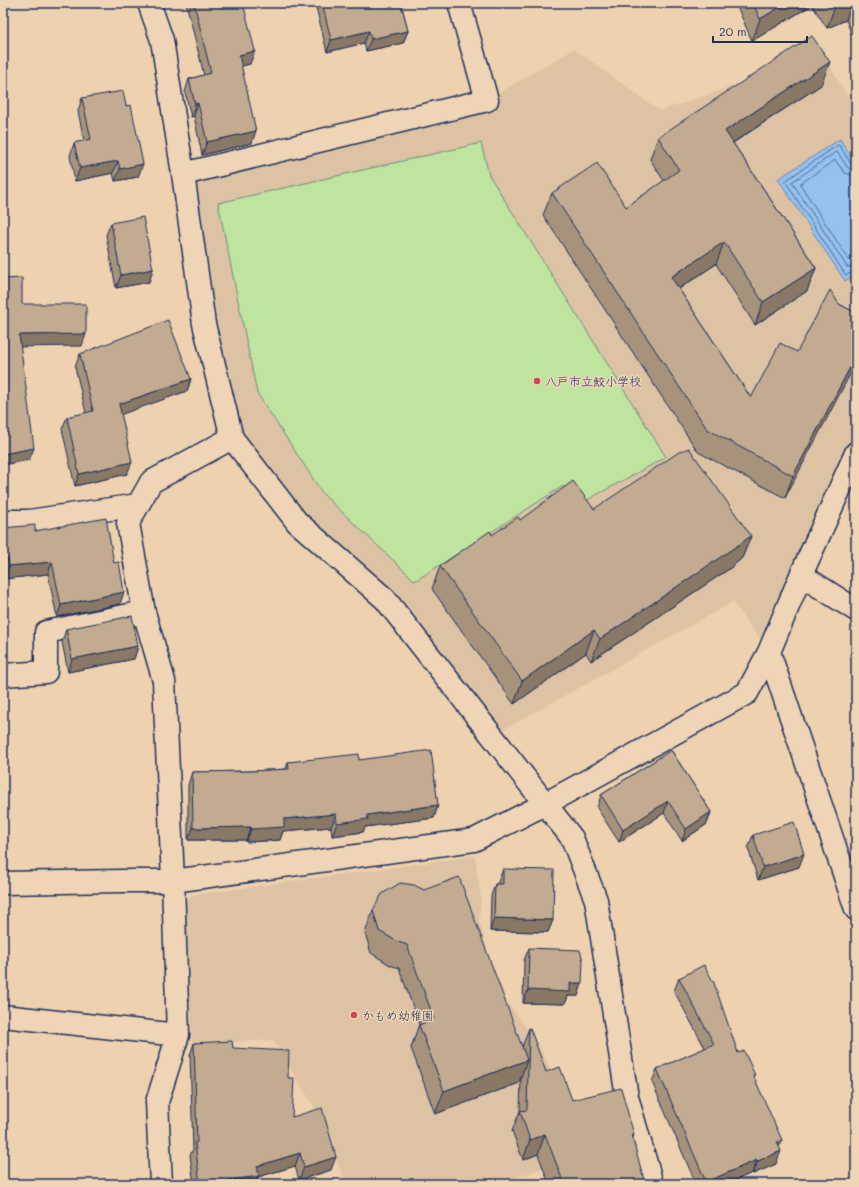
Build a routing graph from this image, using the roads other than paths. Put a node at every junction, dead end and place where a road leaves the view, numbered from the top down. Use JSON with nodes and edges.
{"nodes":[{"id":1,"x":149,"y":3,"type":"edge"},
{"id":2,"x":459,"y":3,"type":"edge"},
{"id":3,"x":183,"y":174,"type":"junction"},
{"id":4,"x":232,"y":438,"type":"junction"},
{"id":5,"x":856,"y":453,"type":"edge"},
{"id":6,"x":138,"y":505,"type":"junction"},
{"id":7,"x":3,"y":521,"type":"edge"},
{"id":8,"x":801,"y":575,"type":"junction"},
{"id":9,"x":856,"y":610,"type":"edge"},
{"id":10,"x":144,"y":612,"type":"junction"},
{"id":11,"x":769,"y":652,"type":"junction"},
{"id":12,"x":3,"y":675,"type":"edge"},
{"id":13,"x":545,"y":804,"type":"junction"},
{"id":14,"x":173,"y":881,"type":"junction"},
{"id":15,"x":3,"y":883,"type":"edge"},
{"id":16,"x":856,"y":909,"type":"edge"},
{"id":17,"x":3,"y":1016,"type":"edge"},
{"id":18,"x":178,"y":1035,"type":"junction"},
{"id":19,"x":162,"y":1184,"type":"edge"},
{"id":20,"x":652,"y":1184,"type":"edge"}],
"edges":[{"from":1,"to":3,"type":"street"},
{"from":2,"to":3,"type":"street"},
{"from":3,"to":4,"type":"street"},
{"from":4,"to":6,"type":"street"},
{"from":4,"to":13,"type":"street"},
{"from":5,"to":8,"type":"street"},
{"from":6,"to":7,"type":"street"},
{"from":6,"to":10,"type":"street"},
{"from":8,"to":9,"type":"street"},
{"from":8,"to":11,"type":"street"},
{"from":10,"to":12,"type":"street"},
{"from":10,"to":14,"type":"street"},
{"from":11,"to":13,"type":"street"},
{"from":11,"to":16,"type":"street"},
{"from":13,"to":14,"type":"street"},
{"from":13,"to":20,"type":"street"},
{"from":14,"to":15,"type":"street"},
{"from":14,"to":18,"type":"street"},
{"from":17,"to":18,"type":"street"},
{"from":18,"to":19,"type":"street"}]}
